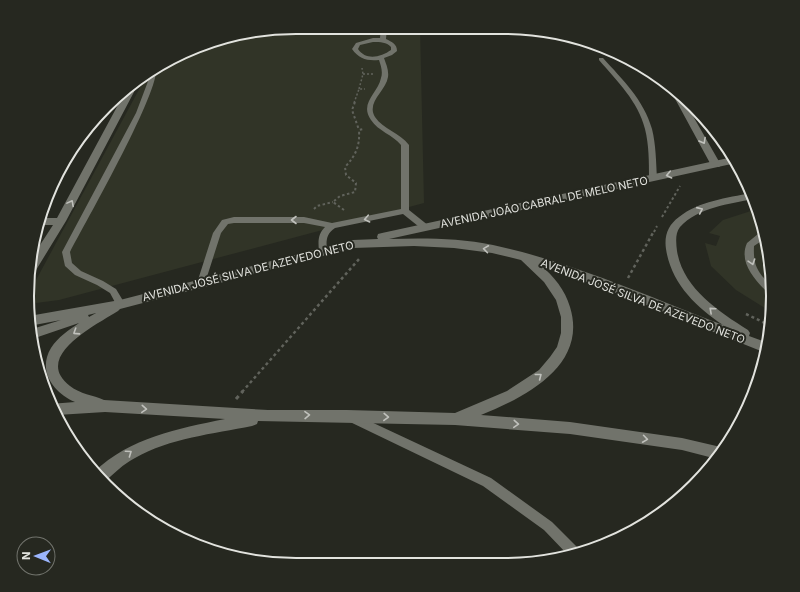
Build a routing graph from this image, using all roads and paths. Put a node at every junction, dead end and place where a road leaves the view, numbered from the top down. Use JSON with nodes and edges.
{"nodes":[{"id":1,"x":383,"y":34,"type":"edge"},
{"id":2,"x":383,"y":40,"type":"junction"},
{"id":3,"x":363,"y":57,"type":"junction"},
{"id":4,"x":381,"y":58,"type":"junction"},
{"id":5,"x":602,"y":59,"type":"dead end"},
{"id":6,"x":153,"y":76,"type":"edge"},
{"id":7,"x":359,"y":89,"type":"dead end"},
{"id":8,"x":129,"y":95,"type":"edge"},
{"id":9,"x":682,"y":104,"type":"edge"},
{"id":10,"x":380,"y":125,"type":"junction"},
{"id":11,"x":729,"y":162,"type":"edge"},
{"id":12,"x":716,"y":165,"type":"junction"},
{"id":13,"x":689,"y":171,"type":"junction"},
{"id":14,"x":653,"y":178,"type":"junction"},
{"id":15,"x":747,"y":197,"type":"edge"},
{"id":16,"x":405,"y":211,"type":"junction"},
{"id":17,"x":359,"y":221,"type":"junction"},
{"id":18,"x":45,"y":222,"type":"edge"},
{"id":19,"x":61,"y":222,"type":"junction"},
{"id":20,"x":332,"y":226,"type":"junction"},
{"id":21,"x":426,"y":228,"type":"junction"},
{"id":22,"x":759,"y":237,"type":"edge"},
{"id":23,"x":353,"y":244,"type":"junction"},
{"id":24,"x":323,"y":251,"type":"junction"},
{"id":25,"x":524,"y":258,"type":"junction"},
{"id":26,"x":36,"y":261,"type":"edge"},
{"id":27,"x":201,"y":283,"type":"junction"},
{"id":28,"x":765,"y":285,"type":"edge"},
{"id":29,"x":620,"y":290,"type":"junction"},
{"id":30,"x":120,"y":304,"type":"junction"},
{"id":31,"x":740,"y":312,"type":"dead end"},
{"id":32,"x":35,"y":320,"type":"edge"},
{"id":33,"x":764,"y":323,"type":"edge"},
{"id":34,"x":36,"y":333,"type":"edge"},
{"id":35,"x":761,"y":344,"type":"edge"},
{"id":36,"x":761,"y":346,"type":"edge"},
{"id":37,"x":105,"y":406,"type":"junction"},
{"id":38,"x":59,"y":408,"type":"edge"},
{"id":39,"x":223,"y":414,"type":"junction"},
{"id":40,"x":268,"y":416,"type":"junction"},
{"id":41,"x":347,"y":416,"type":"junction"},
{"id":42,"x":455,"y":419,"type":"junction"},
{"id":43,"x":714,"y":452,"type":"edge"},
{"id":44,"x":103,"y":473,"type":"edge"},
{"id":45,"x":571,"y":549,"type":"edge"}],
"edges":[{"from":1,"to":2,"type":"lane"},
{"from":2,"to":3,"type":"lane"},
{"from":2,"to":4,"type":"lane"},
{"from":3,"to":4,"type":"lane"},
{"from":3,"to":7,"type":"path"},
{"from":4,"to":10,"type":"lane"},
{"from":5,"to":14,"type":"lane"},
{"from":6,"to":30,"type":"lane"},
{"from":19,"to":8,"type":"street","one_way":true},
{"from":9,"to":12,"type":"street","one_way":true},
{"from":10,"to":16,"type":"lane"},
{"from":10,"to":17,"type":"path"},
{"from":11,"to":12,"type":"street","name":"AVENIDA JOÃO CABRAL DE MELO NETO"},
{"from":12,"to":13,"type":"street","name":"AVENIDA JOÃO CABRAL DE MELO NETO"},
{"from":13,"to":14,"type":"street","name":"AVENIDA JOÃO CABRAL DE MELO NETO","one_way":true},
{"from":13,"to":29,"type":"path"},
{"from":14,"to":21,"type":"street","name":"AVENIDA JOÃO CABRAL DE MELO NETO"},
{"from":35,"to":15,"type":"street","one_way":true},
{"from":16,"to":17,"type":"lane","one_way":true},
{"from":16,"to":21,"type":"lane"},
{"from":17,"to":20,"type":"lane"},
{"from":18,"to":19,"type":"street"},
{"from":19,"to":26,"type":"street"},
{"from":20,"to":24,"type":"lane"},
{"from":20,"to":27,"type":"lane","one_way":true},
{"from":21,"to":23,"type":"street","name":"AVENIDA JOÃO CABRAL DE MELO NETO"},
{"from":22,"to":28,"type":"lane","one_way":true},
{"from":23,"to":24,"type":"street","name":"AVENIDA JOSÉ SILVA DE AZEVEDO NETO"},
{"from":25,"to":23,"type":"street","name":"AVENIDA JOSÉ SILVA DE AZEVEDO NETO","one_way":true},
{"from":23,"to":39,"type":"path"},
{"from":24,"to":27,"type":"street","name":"AVENIDA JOSÉ SILVA DE AZEVEDO NETO"},
{"from":25,"to":29,"type":"street","name":"AVENIDA JOSÉ SILVA DE AZEVEDO NETO"},
{"from":42,"to":25,"type":"street","one_way":true},
{"from":27,"to":30,"type":"street","name":"AVENIDA JOSÉ SILVA DE AZEVEDO NETO"},
{"from":29,"to":36,"type":"street","name":"AVENIDA JOSÉ SILVA DE AZEVEDO NETO"},
{"from":30,"to":32,"type":"street"},
{"from":30,"to":34,"type":"street"},
{"from":30,"to":37,"type":"street","one_way":true},
{"from":31,"to":33,"type":"path"},
{"from":37,"to":38,"type":"street"},
{"from":37,"to":39,"type":"street","one_way":true},
{"from":39,"to":40,"type":"street"},
{"from":40,"to":41,"type":"street","one_way":true},
{"from":44,"to":40,"type":"street","one_way":true},
{"from":41,"to":42,"type":"street","one_way":true},
{"from":41,"to":45,"type":"lane"},
{"from":42,"to":43,"type":"street","one_way":true}]}
